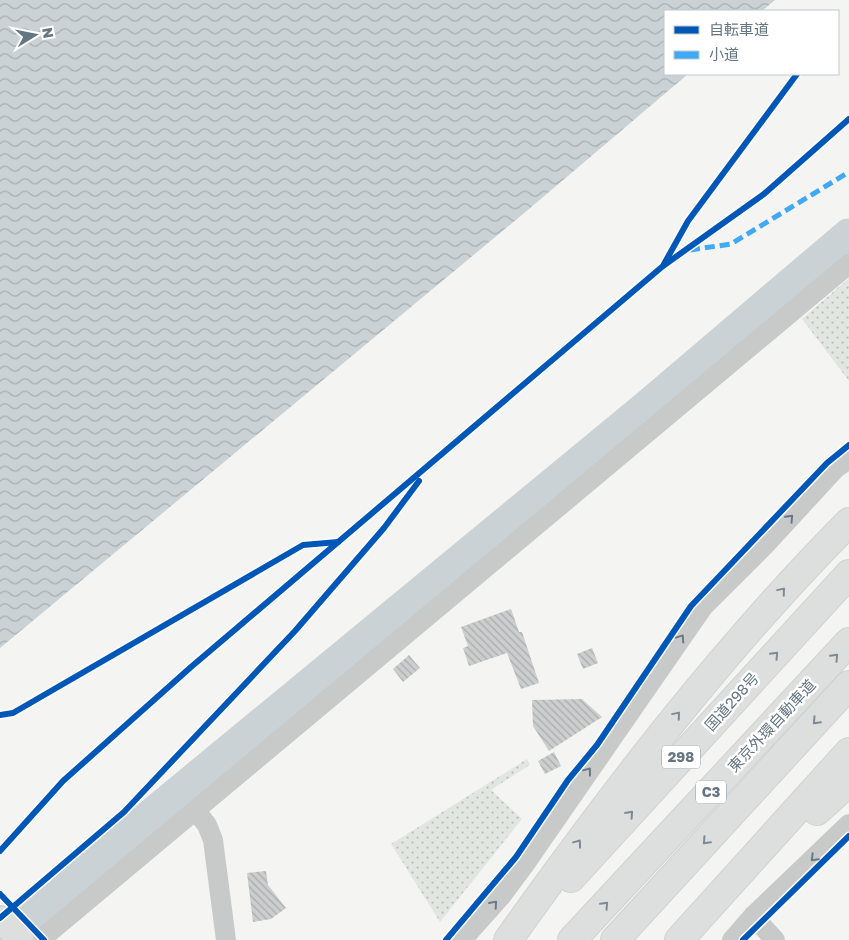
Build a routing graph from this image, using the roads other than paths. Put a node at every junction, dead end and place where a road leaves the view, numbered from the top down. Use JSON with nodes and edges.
{"nodes":[{"id":1,"x":849,"y":264,"type":"edge"},
{"id":2,"x":849,"y":459,"type":"edge"},
{"id":3,"x":849,"y":522,"type":"edge"},
{"id":4,"x":849,"y":574,"type":"edge"},
{"id":5,"x":849,"y":642,"type":"edge"},
{"id":6,"x":849,"y":685,"type":"edge"},
{"id":7,"x":849,"y":752,"type":"edge"},
{"id":8,"x":849,"y":782,"type":"edge"},
{"id":9,"x":196,"y":811,"type":"junction"},
{"id":10,"x":849,"y":824,"type":"edge"},
{"id":11,"x":711,"y":903,"type":"junction"},
{"id":12,"x":753,"y":916,"type":"junction"},
{"id":13,"x":0,"y":918,"type":"edge"},
{"id":14,"x":21,"y":940,"type":"edge"},
{"id":15,"x":40,"y":940,"type":"edge"},
{"id":16,"x":226,"y":940,"type":"edge"},
{"id":17,"x":462,"y":940,"type":"edge"},
{"id":18,"x":508,"y":940,"type":"edge"},
{"id":19,"x":514,"y":940,"type":"edge"},
{"id":20,"x":572,"y":940,"type":"edge"},
{"id":21,"x":615,"y":940,"type":"edge"},
{"id":22,"x":679,"y":940,"type":"edge"},
{"id":23,"x":732,"y":940,"type":"edge"},
{"id":24,"x":775,"y":940,"type":"edge"}],
"edges":[{"from":1,"to":9,"type":"street"},
{"from":17,"to":2,"type":"street","one_way":true},
{"from":18,"to":3,"type":"highway","one_way":true},
{"from":19,"to":4,"type":"highway","name":"国道298号","number":"298","one_way":true},
{"from":20,"to":5,"type":"highway","name":"東京外環自動車道","number":"C3","one_way":true},
{"from":6,"to":21,"type":"highway","name":"東京外環自動車道","number":"C3","one_way":true},
{"from":7,"to":11,"type":"highway"},
{"from":8,"to":11,"type":"highway"},
{"from":9,"to":15,"type":"street"},
{"from":9,"to":16,"type":"street"},
{"from":10,"to":12,"type":"street","one_way":true},
{"from":11,"to":22,"type":"highway"},
{"from":12,"to":23,"type":"street"},
{"from":12,"to":24,"type":"street"},
{"from":13,"to":14,"type":"main road"}]}
